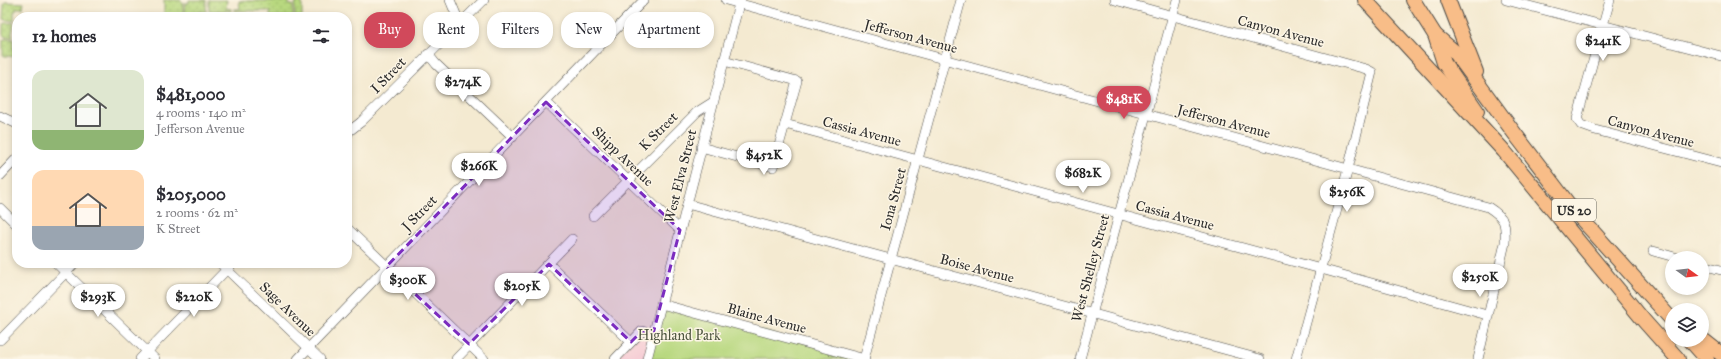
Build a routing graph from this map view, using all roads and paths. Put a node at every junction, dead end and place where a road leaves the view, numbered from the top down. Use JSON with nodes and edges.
{"nodes":[{"id":1,"x":450,"y":0,"type":"edge"},
{"id":2,"x":484,"y":0,"type":"edge"},
{"id":3,"x":644,"y":0,"type":"edge"},
{"id":4,"x":726,"y":0,"type":"edge"},
{"id":5,"x":961,"y":0,"type":"edge"},
{"id":6,"x":1115,"y":0,"type":"edge"},
{"id":7,"x":1178,"y":0,"type":"edge"},
{"id":8,"x":1365,"y":0,"type":"edge"},
{"id":9,"x":1413,"y":0,"type":"edge"},
{"id":10,"x":1448,"y":0,"type":"edge"},
{"id":11,"x":1506,"y":0,"type":"edge"},
{"id":12,"x":1610,"y":0,"type":"edge"},
{"id":13,"x":740,"y":2,"type":"edge"},
{"id":14,"x":455,"y":12,"type":"edge"},
{"id":15,"x":472,"y":12,"type":"edge"},
{"id":16,"x":1173,"y":16,"type":"junction"},
{"id":17,"x":1603,"y":24,"type":"junction"},
{"id":18,"x":1435,"y":35,"type":"junction"},
{"id":19,"x":434,"y":48,"type":"edge"},
{"id":20,"x":428,"y":54,"type":"junction"},
{"id":21,"x":1721,"y":56,"type":"edge"},
{"id":22,"x":945,"y":60,"type":"junction"},
{"id":23,"x":724,"y":61,"type":"junction"},
{"id":24,"x":1484,"y":92,"type":"junction"},
{"id":25,"x":546,"y":102,"type":"junction"},
{"id":26,"x":713,"y":102,"type":"junction"},
{"id":27,"x":1146,"y":115,"type":"junction"},
{"id":28,"x":0,"y":116,"type":"edge"},
{"id":29,"x":12,"y":122,"type":"edge"},
{"id":30,"x":785,"y":124,"type":"junction"},
{"id":31,"x":352,"y":130,"type":"edge"},
{"id":32,"x":513,"y":137,"type":"junction"},
{"id":33,"x":701,"y":148,"type":"junction"},
{"id":34,"x":1504,"y":151,"type":"junction"},
{"id":35,"x":918,"y":160,"type":"junction"},
{"id":36,"x":12,"y":163,"type":"edge"},
{"id":37,"x":1721,"y":163,"type":"edge"},
{"id":38,"x":1348,"y":169,"type":"junction"},
{"id":39,"x":0,"y":176,"type":"edge"},
{"id":40,"x":628,"y":181,"type":"junction"},
{"id":41,"x":687,"y":204,"type":"junction"},
{"id":42,"x":0,"y":208,"type":"edge"},
{"id":43,"x":1120,"y":215,"type":"junction"},
{"id":44,"x":592,"y":216,"type":"dead end"},
{"id":45,"x":12,"y":220,"type":"edge"},
{"id":46,"x":680,"y":230,"type":"junction"},
{"id":47,"x":352,"y":233,"type":"edge"},
{"id":48,"x":572,"y":239,"type":"dead end"},
{"id":49,"x":1653,"y":251,"type":"dead end"},
{"id":50,"x":1665,"y":254,"type":"edge"},
{"id":51,"x":891,"y":259,"type":"junction"},
{"id":52,"x":549,"y":264,"type":"junction"},
{"id":53,"x":386,"y":267,"type":"junction"},
{"id":54,"x":1709,"y":267,"type":"edge"},
{"id":55,"x":62,"y":268,"type":"edge"},
{"id":56,"x":70,"y":268,"type":"edge"},
{"id":57,"x":224,"y":268,"type":"edge"},
{"id":58,"x":230,"y":268,"type":"edge"},
{"id":59,"x":1321,"y":269,"type":"junction"},
{"id":60,"x":1721,"y":270,"type":"edge"},
{"id":61,"x":66,"y":272,"type":"junction"},
{"id":62,"x":1644,"y":289,"type":"junction"},
{"id":63,"x":661,"y":304,"type":"junction"},
{"id":64,"x":1665,"y":307,"type":"edge"},
{"id":65,"x":1665,"y":312,"type":"edge"},
{"id":66,"x":1092,"y":314,"type":"junction"},
{"id":67,"x":1487,"y":315,"type":"junction"},
{"id":68,"x":1645,"y":322,"type":"junction"},
{"id":69,"x":653,"y":334,"type":"junction"},
{"id":70,"x":0,"y":340,"type":"edge"},
{"id":71,"x":631,"y":342,"type":"junction"},
{"id":72,"x":469,"y":344,"type":"junction"},
{"id":73,"x":1709,"y":344,"type":"edge"},
{"id":74,"x":1696,"y":347,"type":"edge"},
{"id":75,"x":308,"y":348,"type":"junction"},
{"id":76,"x":147,"y":351,"type":"junction"},
{"id":77,"x":1721,"y":354,"type":"edge"},
{"id":78,"x":140,"y":359,"type":"edge"},
{"id":79,"x":155,"y":359,"type":"edge"},
{"id":80,"x":298,"y":359,"type":"edge"},
{"id":81,"x":320,"y":359,"type":"edge"},
{"id":82,"x":456,"y":359,"type":"edge"},
{"id":83,"x":484,"y":359,"type":"edge"},
{"id":84,"x":615,"y":359,"type":"edge"},
{"id":85,"x":647,"y":359,"type":"edge"},
{"id":86,"x":865,"y":359,"type":"edge"},
{"id":87,"x":1080,"y":359,"type":"edge"},
{"id":88,"x":1260,"y":359,"type":"edge"},
{"id":89,"x":1296,"y":359,"type":"edge"},
{"id":90,"x":1478,"y":359,"type":"edge"},
{"id":91,"x":1672,"y":359,"type":"edge"},
{"id":92,"x":1678,"y":359,"type":"edge"},
{"id":93,"x":1707,"y":359,"type":"edge"}],
"edges":[{"from":1,"to":14,"type":"street"},
{"from":2,"to":15,"type":"street","name":"I Street"},
{"from":3,"to":25,"type":"street","name":"J Street"},
{"from":4,"to":13,"type":"street","name":"Jefferson Avenue"},
{"from":5,"to":22,"type":"street","name":"Iona Street"},
{"from":6,"to":16,"type":"street","name":"Canyon Avenue"},
{"from":7,"to":16,"type":"street","name":"West Shelley Street"},
{"from":8,"to":34,"type":"highway"},
{"from":9,"to":18,"type":"highway","number":"US 20"},
{"from":10,"to":24,"type":"highway"},
{"from":11,"to":17,"type":"street"},
{"from":12,"to":17,"type":"street"},
{"from":13,"to":22,"type":"street","name":"Jefferson Avenue"},
{"from":13,"to":23,"type":"street","name":"West Elva Street"},
{"from":16,"to":27,"type":"street","name":"West Shelley Street"},
{"from":16,"to":38,"type":"street","name":"Canyon Avenue"},
{"from":17,"to":21,"type":"street"},
{"from":17,"to":37,"type":"street","name":"Canyon Avenue"},
{"from":18,"to":24,"type":"highway","number":"US 20"},
{"from":18,"to":34,"type":"highway","number":"US 20"},
{"from":19,"to":20,"type":"street","name":"I Street"},
{"from":20,"to":31,"type":"street","name":"I Street"},
{"from":20,"to":32,"type":"street"},
{"from":22,"to":27,"type":"street","name":"Jefferson Avenue"},
{"from":22,"to":35,"type":"street","name":"Iona Street"},
{"from":23,"to":26,"type":"street","name":"West Elva Street"},
{"from":23,"to":30,"type":"street"},
{"from":24,"to":62,"type":"highway","number":"US 20"},
{"from":25,"to":32,"type":"street","name":"J Street"},
{"from":25,"to":40,"type":"street","name":"Shipp Avenue"},
{"from":26,"to":33,"type":"street","name":"West Elva Street"},
{"from":26,"to":40,"type":"street","name":"K Street"},
{"from":27,"to":38,"type":"street","name":"Jefferson Avenue"},
{"from":27,"to":43,"type":"street","name":"West Shelley Street"},
{"from":28,"to":29,"type":"street"},
{"from":30,"to":33,"type":"street"},
{"from":30,"to":35,"type":"street","name":"Cassia Avenue"},
{"from":32,"to":53,"type":"street","name":"J Street"},
{"from":33,"to":41,"type":"street","name":"West Elva Street"},
{"from":34,"to":68,"type":"highway","number":"US 20"},
{"from":35,"to":43,"type":"street","name":"Cassia Avenue"},
{"from":35,"to":51,"type":"street","name":"Iona Street"},
{"from":36,"to":39,"type":"street"},
{"from":38,"to":59,"type":"street"},
{"from":38,"to":67,"type":"street","name":"Jefferson Avenue"},
{"from":40,"to":44,"type":"street","name":"K Street"},
{"from":40,"to":46,"type":"street","name":"Shipp Avenue"},
{"from":41,"to":46,"type":"street","name":"West Elva Street"},
{"from":41,"to":51,"type":"street","name":"Boise Avenue"},
{"from":42,"to":45,"type":"street"},
{"from":43,"to":59,"type":"street","name":"Cassia Avenue"},
{"from":43,"to":66,"type":"street","name":"West Shelley Street"},
{"from":46,"to":63,"type":"street","name":"West Elva Street"},
{"from":47,"to":53,"type":"street"},
{"from":48,"to":52,"type":"street"},
{"from":49,"to":50,"type":"street"},
{"from":51,"to":66,"type":"street","name":"Boise Avenue"},
{"from":51,"to":86,"type":"street","name":"Iona Street"},
{"from":52,"to":71,"type":"street"},
{"from":52,"to":72,"type":"street"},
{"from":53,"to":72,"type":"street"},
{"from":53,"to":75,"type":"street","name":"J Street"},
{"from":54,"to":60,"type":"street"},
{"from":55,"to":61,"type":"street"},
{"from":56,"to":61,"type":"street"},
{"from":57,"to":76,"type":"street"},
{"from":58,"to":75,"type":"street","name":"Sage Avenue"},
{"from":59,"to":67,"type":"street","name":"Cassia Avenue"},
{"from":59,"to":89,"type":"street"},
{"from":61,"to":70,"type":"street"},
{"from":61,"to":76,"type":"street"},
{"from":62,"to":64,"type":"highway"},
{"from":62,"to":65,"type":"highway","number":"US 20"},
{"from":63,"to":69,"type":"street","name":"West Elva Street"},
{"from":63,"to":86,"type":"street","name":"Blaine Avenue"},
{"from":66,"to":87,"type":"street","name":"West Shelley Street"},
{"from":66,"to":88,"type":"street","name":"Boise Avenue"},
{"from":67,"to":90,"type":"street","name":"Jefferson Avenue"},
{"from":68,"to":91,"type":"highway"},
{"from":68,"to":92,"type":"highway","number":"US 20"},
{"from":69,"to":71,"type":"street"},
{"from":69,"to":85,"type":"street","name":"West Elva Street"},
{"from":71,"to":84,"type":"street"},
{"from":72,"to":82,"type":"street"},
{"from":72,"to":83,"type":"street"},
{"from":73,"to":77,"type":"highway"},
{"from":74,"to":93,"type":"highway"},
{"from":75,"to":80,"type":"street","name":"J Street"},
{"from":75,"to":81,"type":"street","name":"Sage Avenue"},
{"from":76,"to":78,"type":"street"},
{"from":76,"to":79,"type":"street"}]}
